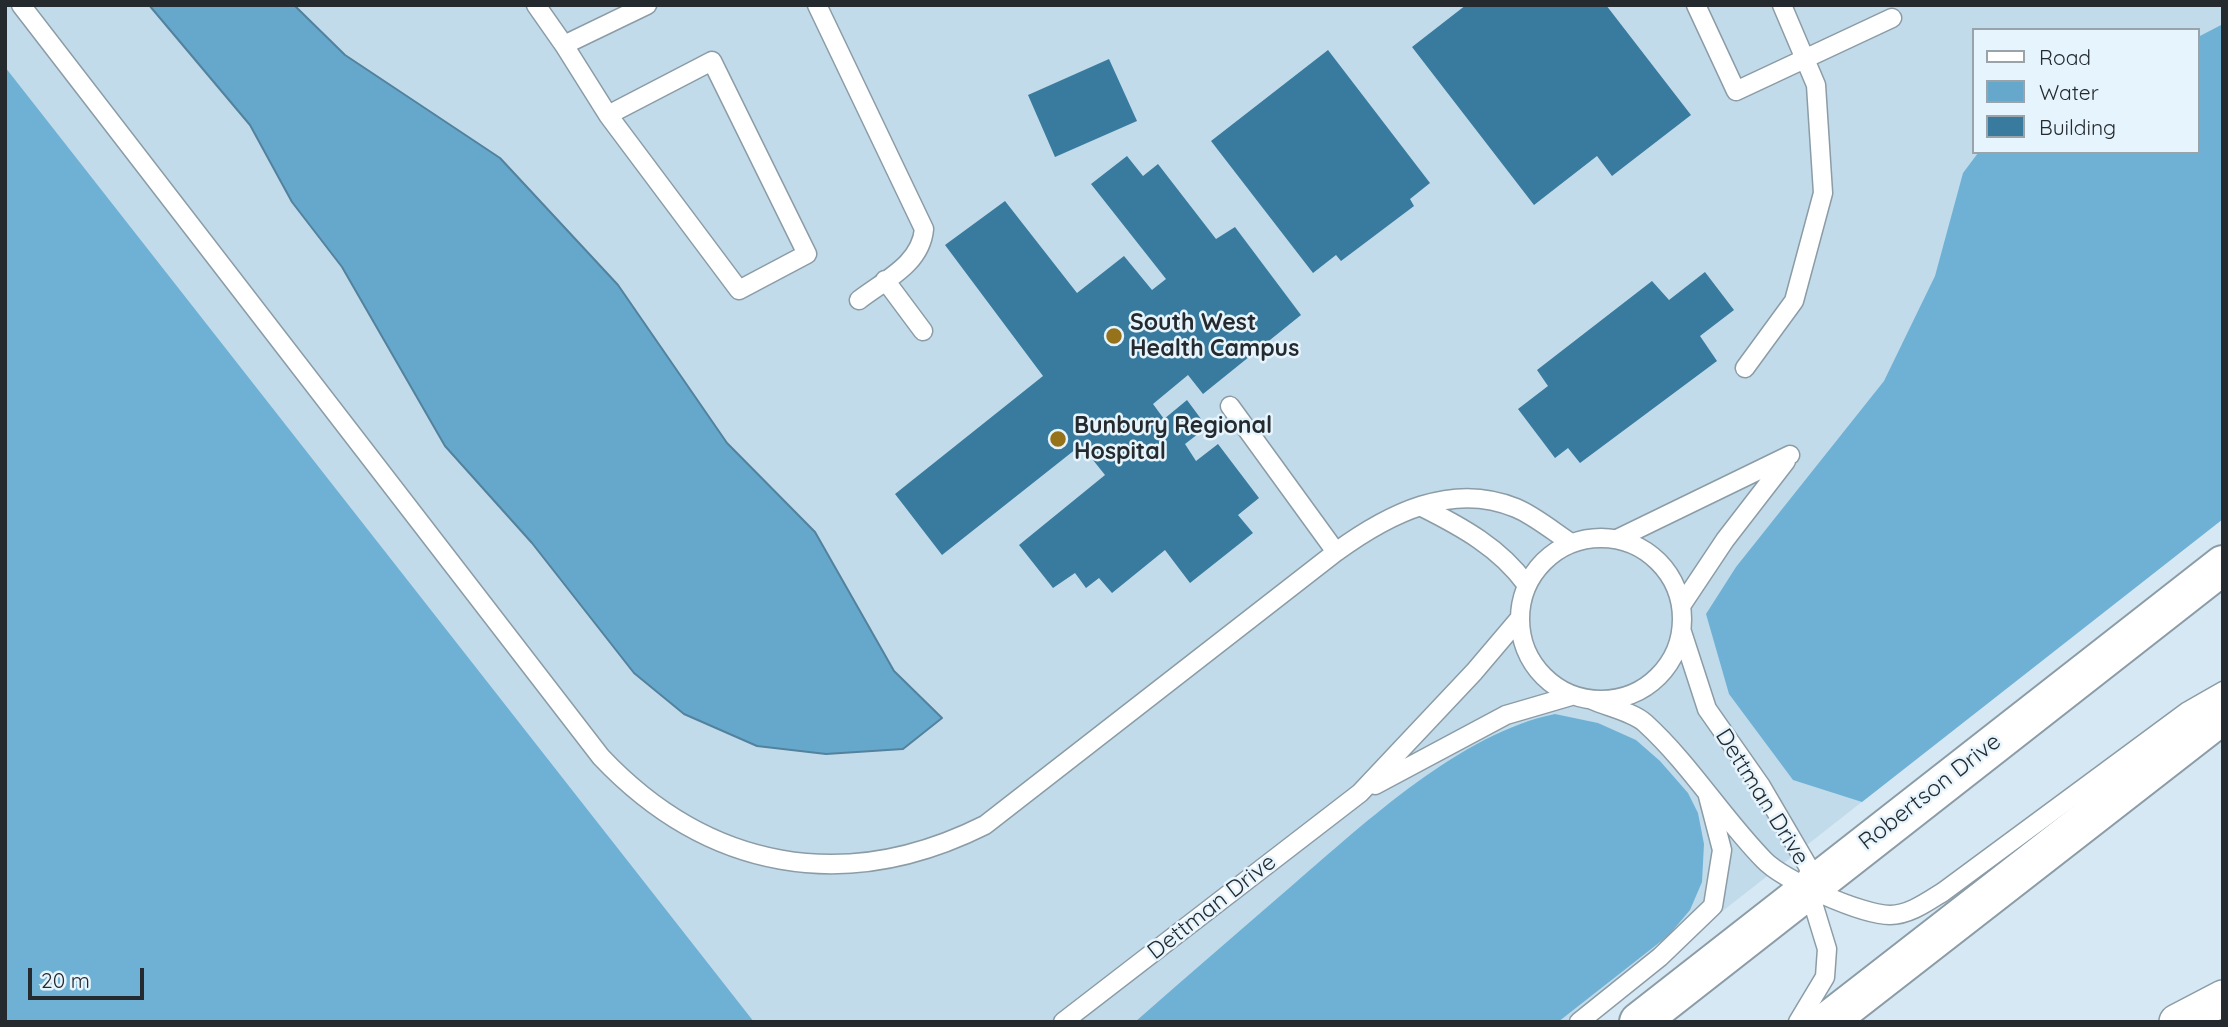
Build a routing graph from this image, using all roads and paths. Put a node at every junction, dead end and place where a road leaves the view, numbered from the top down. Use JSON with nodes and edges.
{"nodes":[{"id":1,"x":21,"y":5,"type":"edge"},
{"id":2,"x":536,"y":5,"type":"edge"},
{"id":3,"x":647,"y":5,"type":"edge"},
{"id":4,"x":817,"y":5,"type":"edge"},
{"id":5,"x":1696,"y":5,"type":"edge"},
{"id":6,"x":1782,"y":5,"type":"edge"},
{"id":7,"x":1892,"y":18,"type":"dead end"},
{"id":8,"x":564,"y":45,"type":"junction"},
{"id":9,"x":1806,"y":59,"type":"junction"},
{"id":10,"x":608,"y":115,"type":"junction"},
{"id":11,"x":885,"y":280,"type":"junction"},
{"id":12,"x":859,"y":300,"type":"dead end"},
{"id":13,"x":923,"y":331,"type":"dead end"},
{"id":14,"x":1745,"y":368,"type":"dead end"},
{"id":15,"x":1230,"y":406,"type":"dead end"},
{"id":16,"x":1422,"y":507,"type":"junction"},
{"id":17,"x":1617,"y":539,"type":"junction"},
{"id":18,"x":1572,"y":543,"type":"junction"},
{"id":19,"x":1336,"y":552,"type":"junction"},
{"id":20,"x":2223,"y":565,"type":"edge"},
{"id":21,"x":1526,"y":584,"type":"junction"},
{"id":22,"x":1681,"y":606,"type":"junction"},
{"id":23,"x":1518,"y":619,"type":"junction"},
{"id":24,"x":1682,"y":632,"type":"junction"},
{"id":25,"x":2223,"y":691,"type":"edge"},
{"id":26,"x":1572,"y":696,"type":"junction"},
{"id":27,"x":1592,"y":701,"type":"junction"},
{"id":28,"x":2223,"y":714,"type":"edge"},
{"id":29,"x":1707,"y":790,"type":"junction"},
{"id":30,"x":1360,"y":793,"type":"junction"},
{"id":31,"x":1808,"y":887,"type":"junction"},
{"id":32,"x":2223,"y":998,"type":"edge"},
{"id":33,"x":1063,"y":1022,"type":"edge"},
{"id":34,"x":1579,"y":1022,"type":"edge"},
{"id":35,"x":1639,"y":1022,"type":"edge"},
{"id":36,"x":1798,"y":1022,"type":"edge"},
{"id":37,"x":1827,"y":1022,"type":"edge"},
{"id":38,"x":2177,"y":1022,"type":"edge"}],
"edges":[{"from":1,"to":19,"type":"lane"},
{"from":2,"to":8,"type":"lane"},
{"from":3,"to":8,"type":"lane"},
{"from":4,"to":11,"type":"lane"},
{"from":5,"to":9,"type":"lane"},
{"from":6,"to":9,"type":"lane"},
{"from":7,"to":9,"type":"lane"},
{"from":8,"to":10,"type":"lane"},
{"from":9,"to":14,"type":"lane"},
{"from":10,"to":10,"type":"lane"},
{"from":11,"to":12,"type":"lane"},
{"from":11,"to":13,"type":"lane"},
{"from":15,"to":19,"type":"lane"},
{"from":16,"to":18,"type":"lane"},
{"from":16,"to":19,"type":"lane"},
{"from":16,"to":21,"type":"lane"},
{"from":17,"to":18,"type":"lane"},
{"from":17,"to":22,"type":"lane"},
{"from":17,"to":22,"type":"lane"},
{"from":18,"to":21,"type":"lane"},
{"from":20,"to":31,"type":"highway","name":"Robertson Drive"},
{"from":21,"to":23,"type":"lane"},
{"from":22,"to":24,"type":"lane"},
{"from":23,"to":26,"type":"lane"},
{"from":23,"to":30,"type":"lane","name":"Dettman Drive"},
{"from":24,"to":27,"type":"lane"},
{"from":24,"to":31,"type":"lane","name":"Dettman Drive"},
{"from":25,"to":31,"type":"lane"},
{"from":26,"to":27,"type":"lane"},
{"from":26,"to":30,"type":"lane","name":"Dettman Drive"},
{"from":27,"to":29,"type":"lane","name":"Dettman Drive"},
{"from":28,"to":37,"type":"highway"},
{"from":29,"to":31,"type":"lane","name":"Dettman Drive"},
{"from":29,"to":34,"type":"lane"},
{"from":30,"to":33,"type":"lane","name":"Dettman Drive"},
{"from":31,"to":35,"type":"highway","name":"Robertson Drive"},
{"from":31,"to":36,"type":"lane"},
{"from":32,"to":38,"type":"street"}]}
